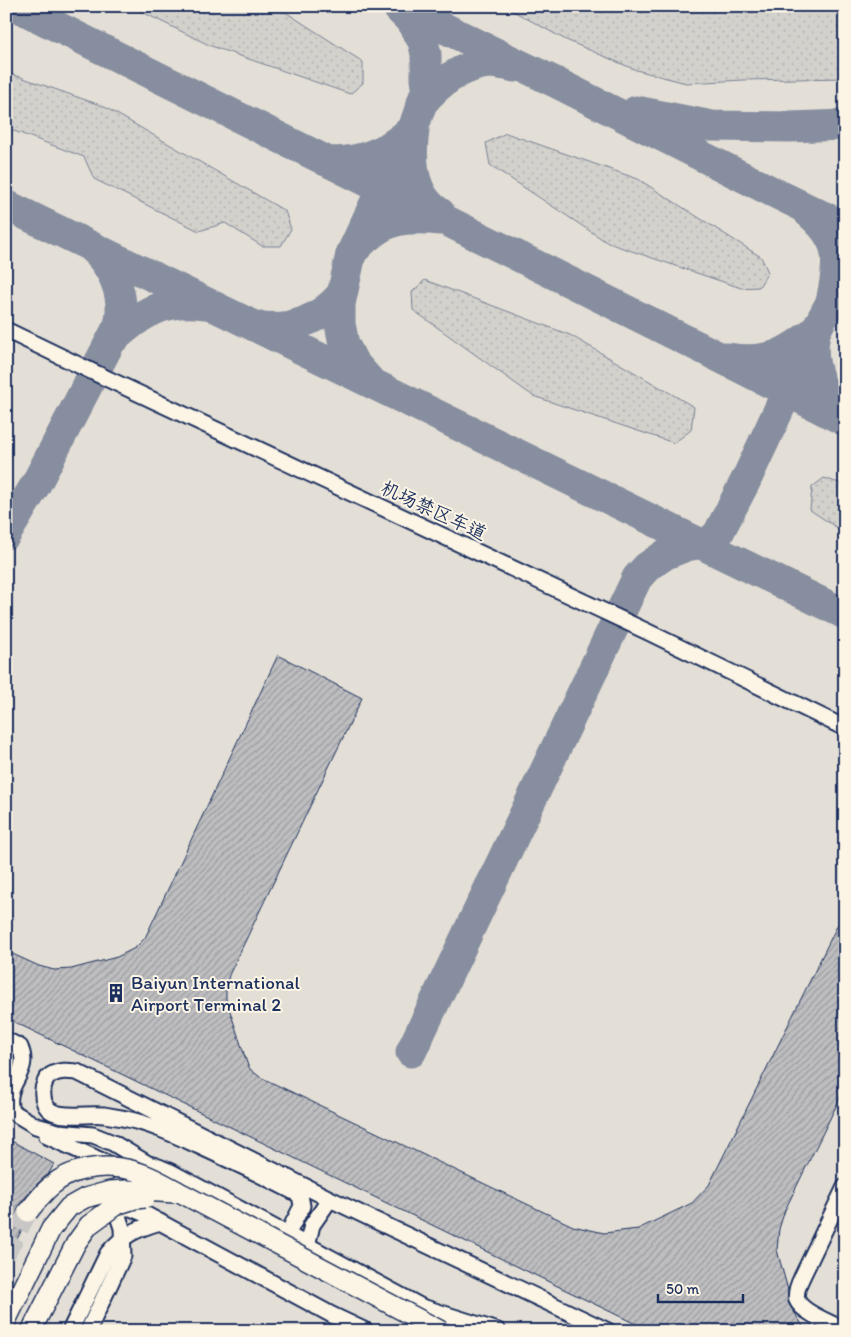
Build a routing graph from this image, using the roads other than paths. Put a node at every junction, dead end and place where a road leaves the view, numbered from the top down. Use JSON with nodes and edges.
{"nodes":[{"id":1,"x":6,"y":330,"type":"edge"},
{"id":2,"x":845,"y":728,"type":"edge"},
{"id":3,"x":6,"y":1040,"type":"edge"},
{"id":4,"x":6,"y":1120,"type":"edge"},
{"id":5,"x":148,"y":1164,"type":"junction"},
{"id":6,"x":129,"y":1174,"type":"junction"},
{"id":7,"x":845,"y":1187,"type":"edge"},
{"id":8,"x":183,"y":1194,"type":"junction"},
{"id":9,"x":330,"y":1199,"type":"junction"},
{"id":10,"x":103,"y":1208,"type":"junction"},
{"id":11,"x":28,"y":1212,"type":"tunnel mouth"},
{"id":12,"x":160,"y":1222,"type":"junction"},
{"id":13,"x":286,"y":1235,"type":"junction"},
{"id":14,"x":123,"y":1237,"type":"junction"},
{"id":15,"x":307,"y":1246,"type":"junction"},
{"id":16,"x":6,"y":1321,"type":"edge"},
{"id":17,"x":845,"y":1330,"type":"edge"},
{"id":18,"x":31,"y":1331,"type":"edge"},
{"id":19,"x":37,"y":1331,"type":"edge"},
{"id":20,"x":70,"y":1331,"type":"edge"},
{"id":21,"x":88,"y":1331,"type":"edge"},
{"id":22,"x":366,"y":1331,"type":"edge"},
{"id":23,"x":442,"y":1331,"type":"edge"},
{"id":24,"x":498,"y":1331,"type":"edge"},
{"id":25,"x":608,"y":1331,"type":"edge"}],
"edges":[{"from":1,"to":2,"type":"street","name":"机场禁区车道"},
{"from":3,"to":5,"type":"street"},
{"from":4,"to":6,"type":"street"},
{"from":5,"to":6,"type":"street"},
{"from":5,"to":13,"type":"street"},
{"from":6,"to":10,"type":"street"},
{"from":7,"to":17,"type":"street"},
{"from":8,"to":11,"type":"main road","bridge":true},
{"from":8,"to":16,"type":"main road","bridge":true},
{"from":8,"to":18,"type":"main road","bridge":true},
{"from":8,"to":23,"type":"main road","bridge":true},
{"from":9,"to":13,"type":"street"},
{"from":9,"to":15,"type":"street"},
{"from":9,"to":25,"type":"street"},
{"from":10,"to":12,"type":"street"},
{"from":10,"to":14,"type":"street"},
{"from":10,"to":19,"type":"street"},
{"from":12,"to":14,"type":"street"},
{"from":12,"to":22,"type":"street"},
{"from":13,"to":15,"type":"street"},
{"from":14,"to":20,"type":"street"},
{"from":14,"to":21,"type":"street"},
{"from":15,"to":24,"type":"street"}]}
